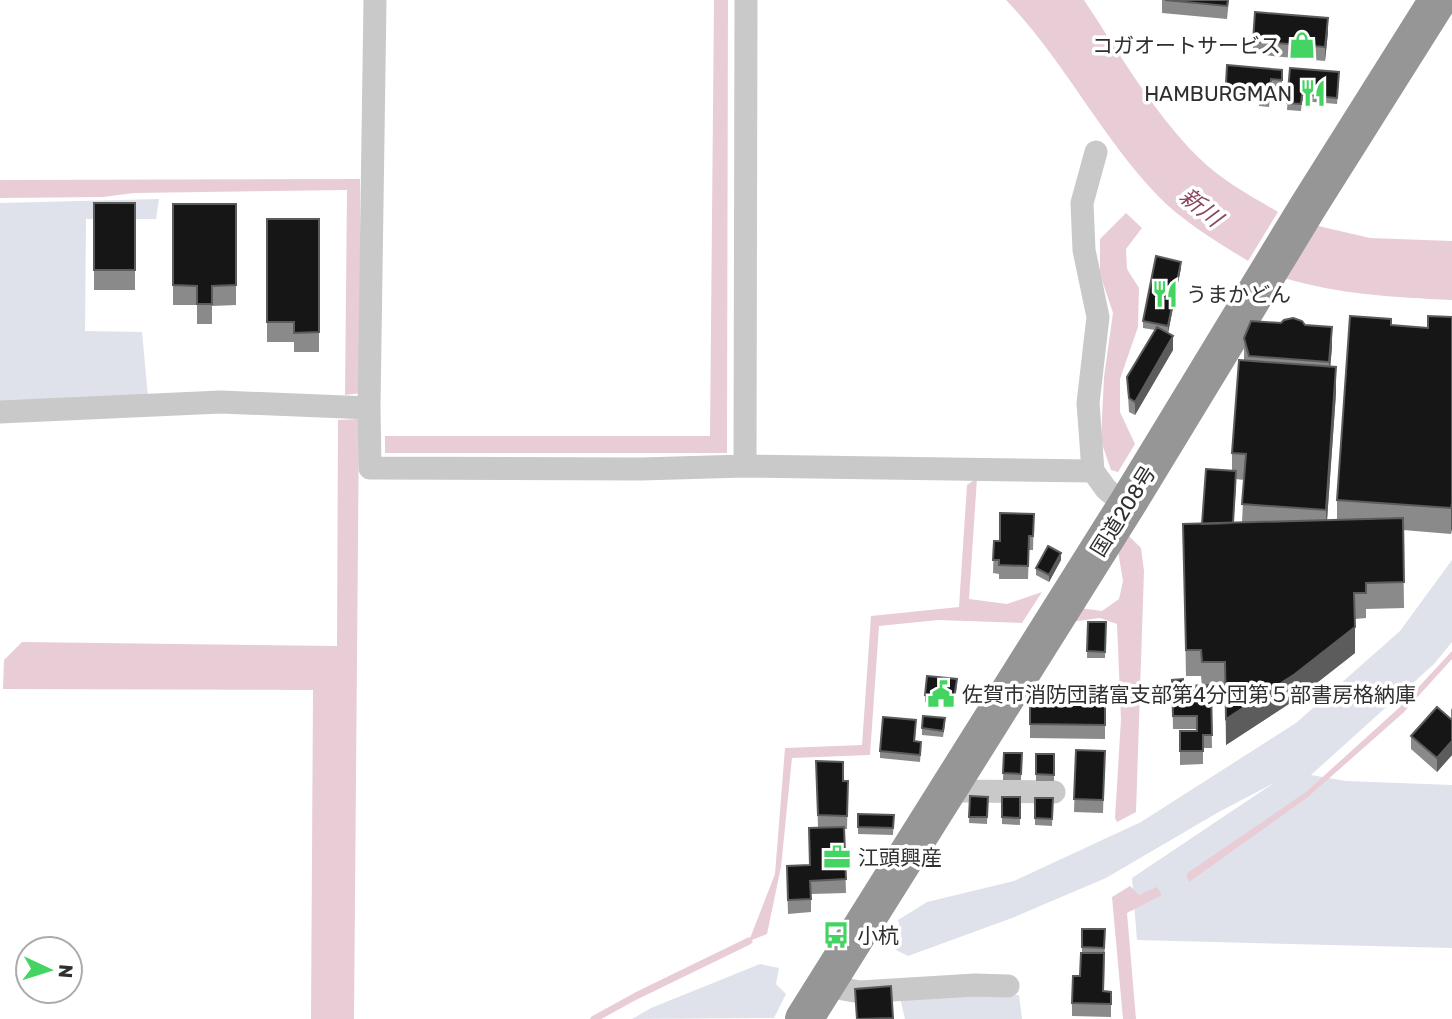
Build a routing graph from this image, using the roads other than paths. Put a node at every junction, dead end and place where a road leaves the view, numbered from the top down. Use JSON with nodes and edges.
{"nodes":[{"id":1,"x":375,"y":0,"type":"edge"},
{"id":2,"x":746,"y":0,"type":"edge"},
{"id":3,"x":1438,"y":0,"type":"edge"},
{"id":4,"x":1096,"y":152,"type":"dead end"},
{"id":5,"x":369,"y":408,"type":"junction"},
{"id":6,"x":0,"y":412,"type":"edge"},
{"id":7,"x":745,"y":466,"type":"junction"},
{"id":8,"x":1093,"y":471,"type":"junction"},
{"id":9,"x":1126,"y":506,"type":"junction"},
{"id":10,"x":951,"y":785,"type":"junction"},
{"id":11,"x":1054,"y":792,"type":"dead end"},
{"id":12,"x":829,"y":980,"type":"junction"},
{"id":13,"x":1009,"y":986,"type":"dead end"},
{"id":14,"x":804,"y":1019,"type":"edge"}],
"edges":[{"from":1,"to":5,"type":"street"},
{"from":2,"to":7,"type":"street"},
{"from":3,"to":9,"type":"highway","name":"国道208号"},
{"from":4,"to":8,"type":"street"},
{"from":5,"to":6,"type":"street"},
{"from":5,"to":7,"type":"street"},
{"from":7,"to":8,"type":"street"},
{"from":8,"to":9,"type":"street"},
{"from":9,"to":10,"type":"highway","name":"国道208号"},
{"from":10,"to":11,"type":"street"},
{"from":10,"to":12,"type":"highway","name":"国道208号"},
{"from":12,"to":13,"type":"street"},
{"from":12,"to":14,"type":"highway","name":"国道208号"}]}
